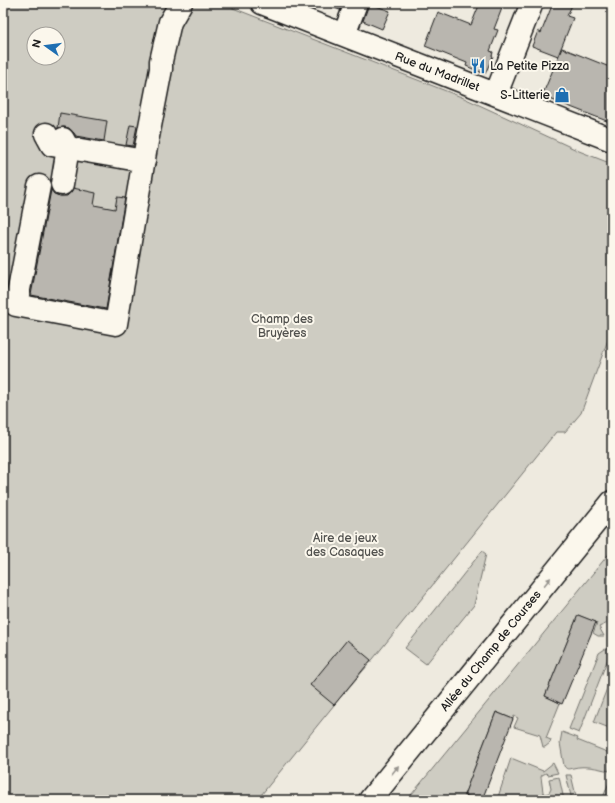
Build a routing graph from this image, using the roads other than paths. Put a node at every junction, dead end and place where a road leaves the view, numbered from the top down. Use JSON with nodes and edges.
{"nodes":[{"id":1,"x":181,"y":3,"type":"edge"},
{"id":2,"x":262,"y":3,"type":"edge"},
{"id":3,"x":356,"y":3,"type":"edge"},
{"id":4,"x":532,"y":3,"type":"edge"},
{"id":5,"x":344,"y":35,"type":"junction"},
{"id":6,"x":496,"y":94,"type":"junction"},
{"id":7,"x":612,"y":140,"type":"edge"},
{"id":8,"x":144,"y":161,"type":"junction"},
{"id":9,"x":62,"y":184,"type":"dead end"},
{"id":10,"x":39,"y":186,"type":"dead end"},
{"id":11,"x":612,"y":502,"type":"edge"},
{"id":12,"x":370,"y":800,"type":"edge"}],
"edges":[{"from":1,"to":8,"type":"street"},
{"from":2,"to":5,"type":"street","name":"Rue du Madrillet"},
{"from":3,"to":5,"type":"street"},
{"from":4,"to":6,"type":"street"},
{"from":5,"to":6,"type":"street","name":"Rue du Madrillet"},
{"from":6,"to":7,"type":"street","name":"Rue du Madrillet"},
{"from":8,"to":9,"type":"street"},
{"from":8,"to":10,"type":"street"},
{"from":12,"to":11,"type":"street","name":"Allée du Champ de Courses","one_way":true}]}
